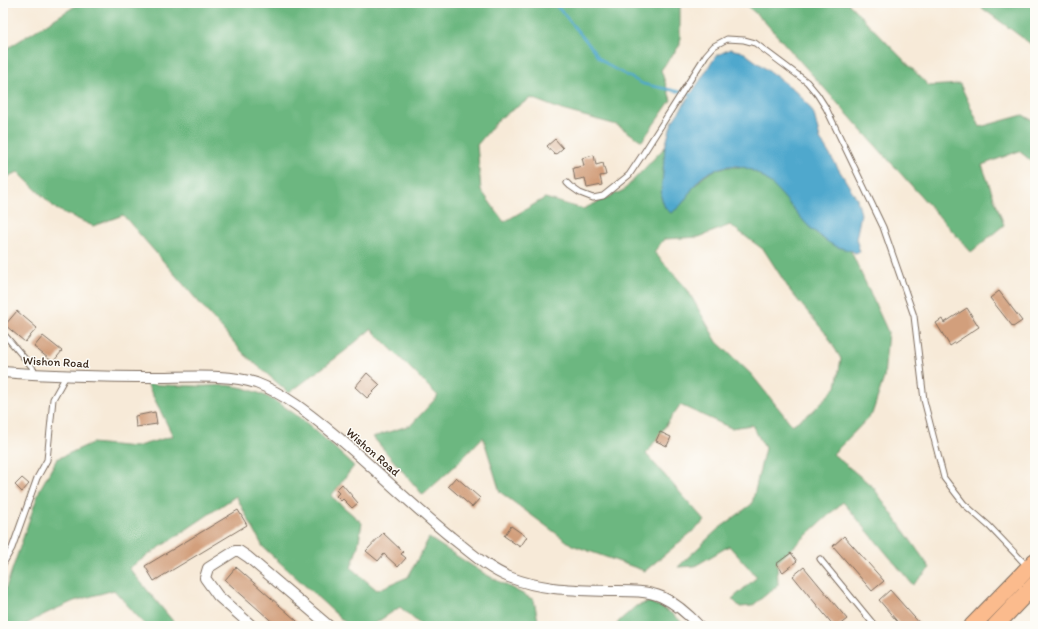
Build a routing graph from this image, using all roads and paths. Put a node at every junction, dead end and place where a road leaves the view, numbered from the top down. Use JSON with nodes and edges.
{"nodes":[{"id":1,"x":567,"y":183,"type":"dead end"},
{"id":2,"x":3,"y":333,"type":"edge"},
{"id":3,"x":3,"y":372,"type":"edge"},
{"id":4,"x":36,"y":374,"type":"junction"},
{"id":5,"x":66,"y":376,"type":"junction"},
{"id":6,"x":820,"y":559,"type":"dead end"},
{"id":7,"x":3,"y":564,"type":"edge"},
{"id":8,"x":1032,"y":564,"type":"edge"},
{"id":9,"x":1035,"y":584,"type":"edge"},
{"id":10,"x":252,"y":626,"type":"edge"},
{"id":11,"x":329,"y":626,"type":"edge"},
{"id":12,"x":699,"y":626,"type":"edge"},
{"id":13,"x":875,"y":626,"type":"edge"},
{"id":14,"x":972,"y":626,"type":"edge"},
{"id":15,"x":995,"y":626,"type":"edge"}],
"edges":[{"from":1,"to":8,"type":"lane"},
{"from":2,"to":4,"type":"lane"},
{"from":3,"to":4,"type":"street","name":"Wishon Road"},
{"from":4,"to":5,"type":"street","name":"Wishon Road"},
{"from":5,"to":7,"type":"lane"},
{"from":5,"to":12,"type":"street","name":"Wishon Road"},
{"from":6,"to":13,"type":"lane"},
{"from":8,"to":14,"type":"main road"},
{"from":9,"to":15,"type":"main road"},
{"from":10,"to":11,"type":"street"}]}
